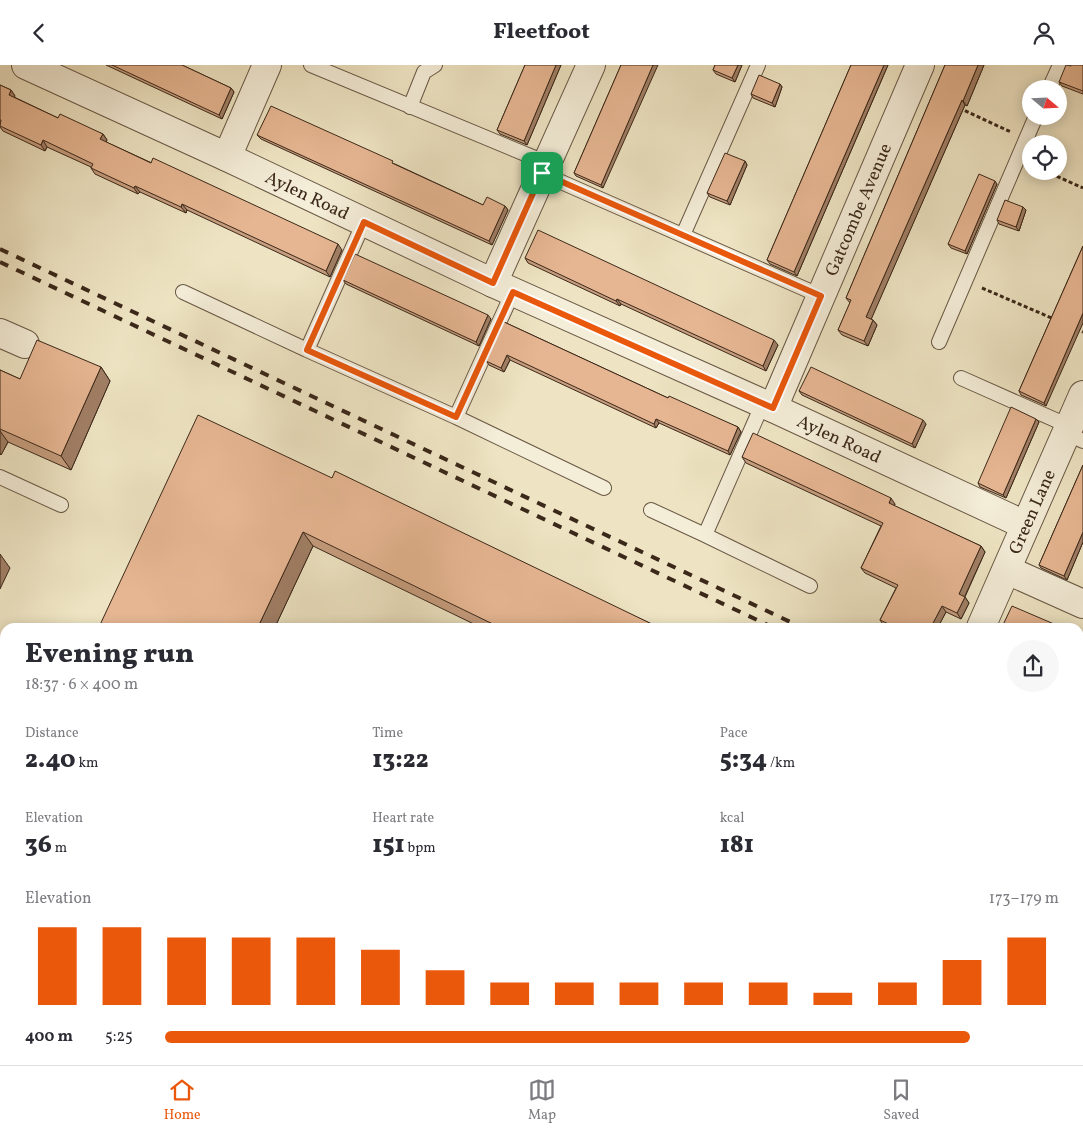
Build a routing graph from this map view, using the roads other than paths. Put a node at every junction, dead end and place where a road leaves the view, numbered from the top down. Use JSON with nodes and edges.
{"nodes":[{"id":1,"x":26,"y":65,"type":"edge"},
{"id":2,"x":267,"y":65,"type":"edge"},
{"id":3,"x":311,"y":65,"type":"edge"},
{"id":4,"x":434,"y":65,"type":"edge"},
{"id":5,"x":591,"y":65,"type":"edge"},
{"id":6,"x":758,"y":65,"type":"edge"},
{"id":7,"x":920,"y":65,"type":"edge"},
{"id":8,"x":1060,"y":65,"type":"edge"},
{"id":9,"x":1053,"y":80,"type":"edge"},
{"id":10,"x":410,"y":107,"type":"junction"},
{"id":11,"x":1032,"y":125,"type":"edge"},
{"id":12,"x":227,"y":157,"type":"junction"},
{"id":13,"x":545,"y":168,"type":"junction"},
{"id":14,"x":364,"y":222,"type":"junction"},
{"id":15,"x":684,"y":235,"type":"junction"},
{"id":16,"x":503,"y":287,"type":"junction"},
{"id":17,"x":183,"y":292,"type":"dead end"},
{"id":18,"x":821,"y":296,"type":"junction"},
{"id":19,"x":0,"y":333,"type":"edge"},
{"id":20,"x":939,"y":341,"type":"dead end"},
{"id":21,"x":25,"y":344,"type":"dead end"},
{"id":22,"x":307,"y":350,"type":"junction"},
{"id":23,"x":961,"y":378,"type":"dead end"},
{"id":24,"x":1083,"y":395,"type":"edge"},
{"id":25,"x":768,"y":405,"type":"junction"},
{"id":26,"x":456,"y":417,"type":"junction"},
{"id":27,"x":1073,"y":433,"type":"edge"},
{"id":28,"x":0,"y":477,"type":"edge"},
{"id":29,"x":604,"y":488,"type":"dead end"},
{"id":30,"x":61,"y":505,"type":"dead end"},
{"id":31,"x":651,"y":510,"type":"dead end"},
{"id":32,"x":1025,"y":525,"type":"junction"},
{"id":33,"x":705,"y":535,"type":"junction"},
{"id":34,"x":1007,"y":570,"type":"junction"},
{"id":35,"x":810,"y":585,"type":"dead end"},
{"id":36,"x":1083,"y":604,"type":"edge"},
{"id":37,"x":983,"y":623,"type":"edge"}],
"edges":[{"from":1,"to":12,"type":"street","name":"Aylen Road"},
{"from":2,"to":12,"type":"street"},
{"from":3,"to":10,"type":"lane"},
{"from":4,"to":10,"type":"lane"},
{"from":5,"to":13,"type":"street"},
{"from":6,"to":15,"type":"lane"},
{"from":7,"to":18,"type":"street","name":"Gatcombe Avenue"},
{"from":8,"to":9,"type":"lane"},
{"from":10,"to":13,"type":"lane"},
{"from":11,"to":20,"type":"lane"},
{"from":12,"to":14,"type":"street","name":"Aylen Road"},
{"from":13,"to":15,"type":"lane"},
{"from":13,"to":16,"type":"street"},
{"from":14,"to":16,"type":"street","name":"Aylen Road"},
{"from":14,"to":22,"type":"lane"},
{"from":15,"to":18,"type":"lane"},
{"from":16,"to":25,"type":"street","name":"Aylen Road"},
{"from":16,"to":26,"type":"lane"},
{"from":17,"to":22,"type":"lane"},
{"from":18,"to":25,"type":"street","name":"Gatcombe Avenue"},
{"from":19,"to":21,"type":"street"},
{"from":22,"to":26,"type":"lane"},
{"from":23,"to":27,"type":"lane"},
{"from":24,"to":27,"type":"street","name":"Green Lane"},
{"from":25,"to":32,"type":"street","name":"Aylen Road"},
{"from":25,"to":33,"type":"lane"},
{"from":26,"to":29,"type":"lane"},
{"from":27,"to":32,"type":"street","name":"Green Lane"},
{"from":28,"to":30,"type":"lane"},
{"from":31,"to":33,"type":"lane"},
{"from":32,"to":34,"type":"street","name":"Green Lane"},
{"from":33,"to":35,"type":"lane"},
{"from":34,"to":36,"type":"street"},
{"from":34,"to":37,"type":"street","name":"Green Lane"}]}
